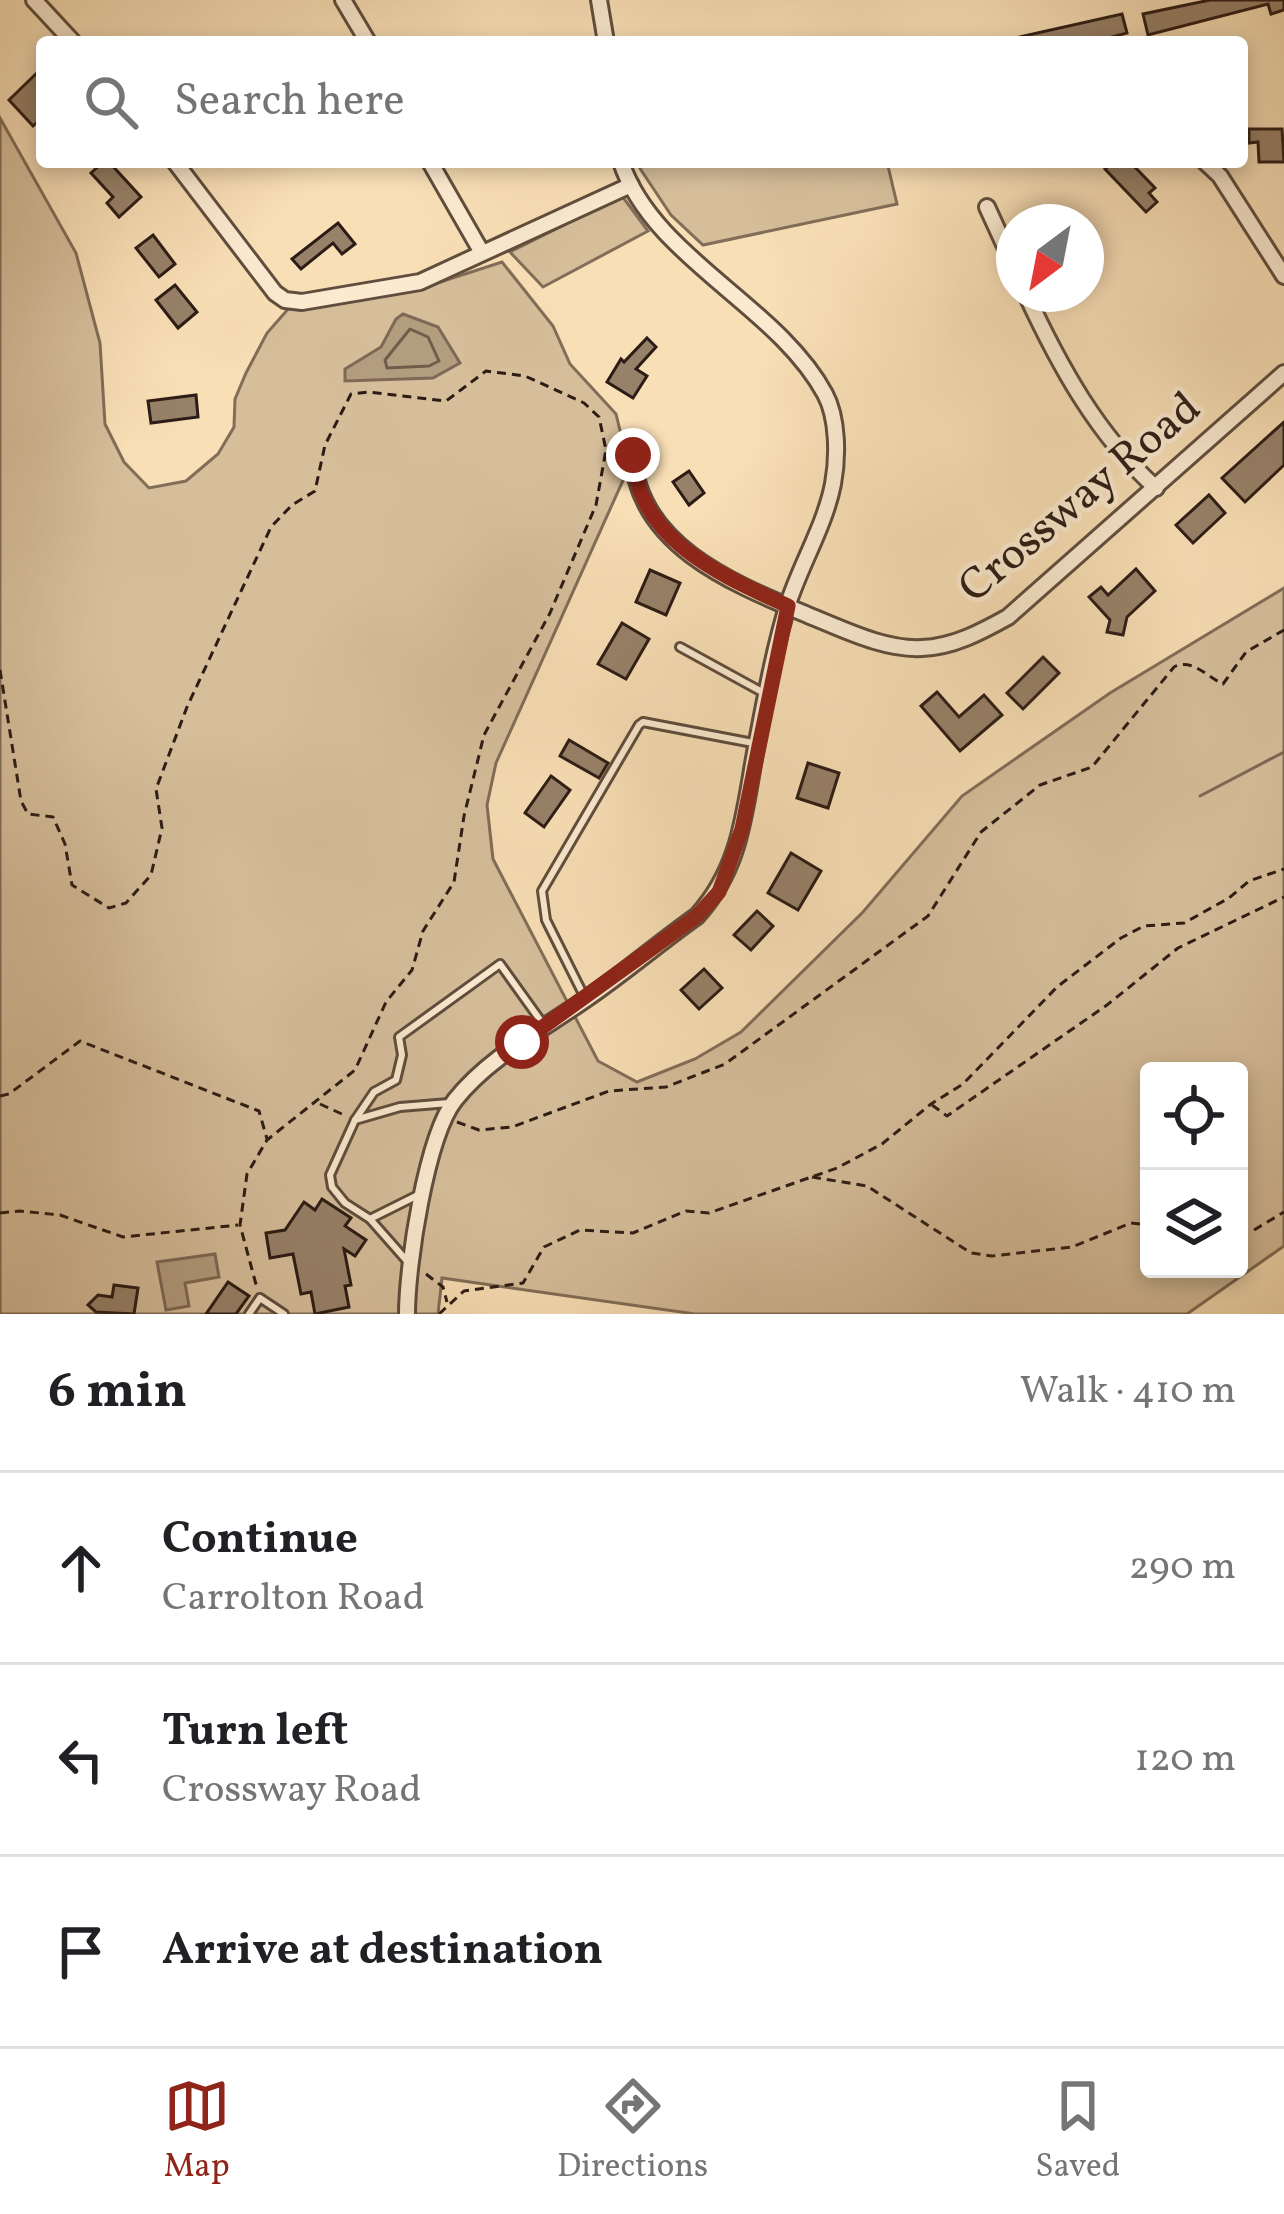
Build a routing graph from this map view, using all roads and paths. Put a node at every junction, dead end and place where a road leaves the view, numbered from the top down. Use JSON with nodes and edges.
{"nodes":[{"id":1,"x":34,"y":0,"type":"edge"},
{"id":2,"x":343,"y":0,"type":"edge"},
{"id":3,"x":599,"y":0,"type":"edge"},
{"id":4,"x":67,"y":36,"type":"edge"},
{"id":5,"x":364,"y":36,"type":"edge"},
{"id":6,"x":605,"y":36,"type":"edge"},
{"id":7,"x":180,"y":168,"type":"edge"},
{"id":8,"x":434,"y":168,"type":"edge"},
{"id":9,"x":624,"y":168,"type":"edge"},
{"id":10,"x":1211,"y":168,"type":"edge"},
{"id":11,"x":632,"y":185,"type":"junction"},
{"id":12,"x":987,"y":207,"type":"dead end"},
{"id":13,"x":996,"y":227,"type":"edge"},
{"id":14,"x":482,"y":250,"type":"junction"},
{"id":15,"x":1284,"y":277,"type":"edge"},
{"id":16,"x":1036,"y":312,"type":"edge"},
{"id":17,"x":1284,"y":373,"type":"edge"},
{"id":18,"x":633,"y":455,"type":"dead end"},
{"id":19,"x":1156,"y":488,"type":"junction"},
{"id":20,"x":788,"y":606,"type":"junction"},
{"id":21,"x":1284,"y":631,"type":"edge"},
{"id":22,"x":680,"y":647,"type":"dead end"},
{"id":23,"x":0,"y":670,"type":"edge"},
{"id":24,"x":768,"y":694,"type":"junction"},
{"id":25,"x":757,"y":744,"type":"junction"},
{"id":26,"x":1284,"y":869,"type":"edge"},
{"id":27,"x":1284,"y":897,"type":"edge"},
{"id":28,"x":586,"y":999,"type":"junction"},
{"id":29,"x":545,"y":1026,"type":"junction"},
{"id":30,"x":0,"y":1096,"type":"edge"},
{"id":31,"x":452,"y":1102,"type":"junction"},
{"id":32,"x":318,"y":1103,"type":"junction"},
{"id":33,"x":931,"y":1104,"type":"junction"},
{"id":34,"x":445,"y":1118,"type":"junction"},
{"id":35,"x":355,"y":1120,"type":"junction"},
{"id":36,"x":267,"y":1140,"type":"junction"},
{"id":37,"x":810,"y":1177,"type":"junction"},
{"id":38,"x":424,"y":1192,"type":"junction"},
{"id":39,"x":1284,"y":1213,"type":"edge"},
{"id":40,"x":0,"y":1214,"type":"edge"},
{"id":41,"x":370,"y":1219,"type":"junction"},
{"id":42,"x":1140,"y":1224,"type":"edge"},
{"id":43,"x":240,"y":1225,"type":"junction"},
{"id":44,"x":1248,"y":1230,"type":"edge"},
{"id":45,"x":417,"y":1269,"type":"junction"},
{"id":46,"x":260,"y":1298,"type":"junction"},
{"id":47,"x":448,"y":1304,"type":"junction"},
{"id":48,"x":249,"y":1314,"type":"edge"},
{"id":49,"x":284,"y":1314,"type":"edge"},
{"id":50,"x":407,"y":1314,"type":"edge"},
{"id":51,"x":439,"y":1314,"type":"edge"}],
"edges":[{"from":1,"to":4,"type":"street"},
{"from":2,"to":5,"type":"street"},
{"from":3,"to":6,"type":"street"},
{"from":7,"to":14,"type":"street"},
{"from":8,"to":14,"type":"street"},
{"from":9,"to":11,"type":"street"},
{"from":10,"to":15,"type":"street"},
{"from":11,"to":14,"type":"street"},
{"from":11,"to":20,"type":"street"},
{"from":12,"to":13,"type":"street"},
{"from":16,"to":19,"type":"street"},
{"from":17,"to":19,"type":"street","name":"Crossway Road"},
{"from":18,"to":20,"type":"street","name":"Crossway Road"},
{"from":19,"to":20,"type":"street","name":"Crossway Road"},
{"from":20,"to":24,"type":"street"},
{"from":21,"to":34,"type":"path"},
{"from":22,"to":24,"type":"lane"},
{"from":23,"to":32,"type":"path"},
{"from":24,"to":25,"type":"street"},
{"from":25,"to":28,"type":"street"},
{"from":25,"to":28,"type":"lane"},
{"from":26,"to":33,"type":"path"},
{"from":27,"to":33,"type":"path"},
{"from":28,"to":29,"type":"street"},
{"from":29,"to":31,"type":"street"},
{"from":29,"to":35,"type":"lane"},
{"from":30,"to":36,"type":"path"},
{"from":31,"to":34,"type":"street"},
{"from":31,"to":35,"type":"lane"},
{"from":32,"to":35,"type":"path"},
{"from":32,"to":36,"type":"path"},
{"from":33,"to":37,"type":"path"},
{"from":34,"to":38,"type":"street"},
{"from":35,"to":41,"type":"lane"},
{"from":36,"to":43,"type":"path"},
{"from":37,"to":42,"type":"path"},
{"from":37,"to":47,"type":"path"},
{"from":38,"to":41,"type":"lane"},
{"from":38,"to":45,"type":"street"},
{"from":39,"to":44,"type":"path"},
{"from":40,"to":43,"type":"path"},
{"from":41,"to":45,"type":"lane"},
{"from":43,"to":46,"type":"path"},
{"from":45,"to":47,"type":"path"},
{"from":45,"to":50,"type":"street"},
{"from":46,"to":48,"type":"lane"},
{"from":46,"to":49,"type":"lane"},
{"from":47,"to":51,"type":"path"}]}
